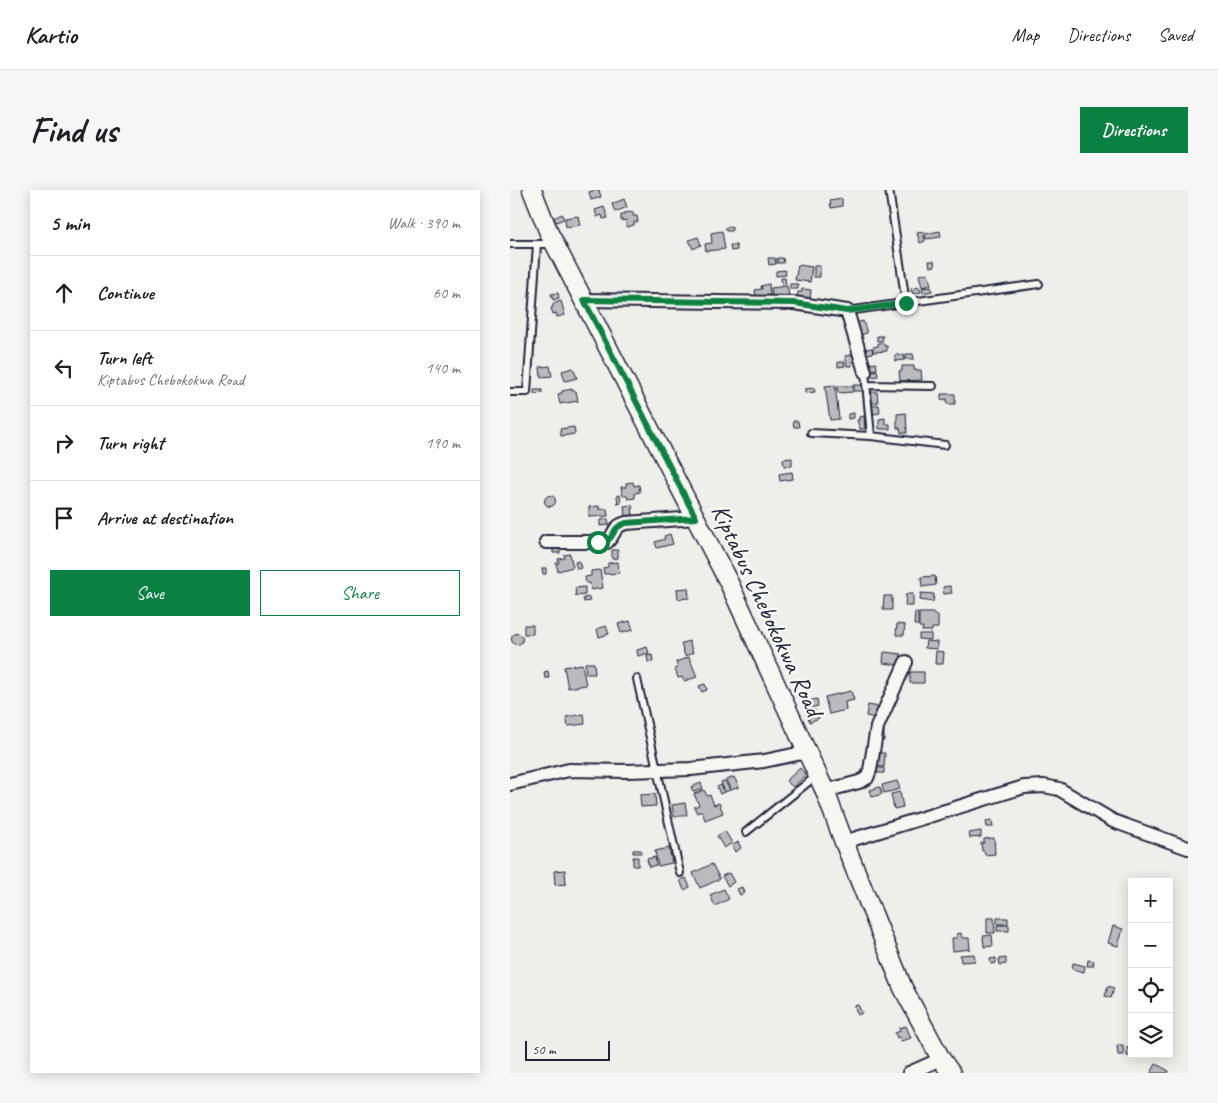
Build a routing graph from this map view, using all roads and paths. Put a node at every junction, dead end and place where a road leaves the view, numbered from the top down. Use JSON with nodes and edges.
{"nodes":[{"id":1,"x":532,"y":190,"type":"edge"},
{"id":2,"x":889,"y":190,"type":"edge"},
{"id":3,"x":510,"y":244,"type":"edge"},
{"id":4,"x":537,"y":244,"type":"junction"},
{"id":5,"x":555,"y":244,"type":"junction"},
{"id":6,"x":1039,"y":284,"type":"dead end"},
{"id":7,"x":584,"y":300,"type":"junction"},
{"id":8,"x":906,"y":303,"type":"junction"},
{"id":9,"x":847,"y":311,"type":"junction"},
{"id":10,"x":865,"y":372,"type":"joint"},
{"id":11,"x":866,"y":385,"type":"junction"},
{"id":12,"x":933,"y":386,"type":"dead end"},
{"id":13,"x":510,"y":392,"type":"edge"},
{"id":14,"x":812,"y":433,"type":"dead end"},
{"id":15,"x":871,"y":436,"type":"junction"},
{"id":16,"x":945,"y":445,"type":"dead end"},
{"id":17,"x":696,"y":518,"type":"junction"},
{"id":18,"x":546,"y":542,"type":"dead end"},
{"id":19,"x":906,"y":662,"type":"dead end"},
{"id":20,"x":637,"y":679,"type":"dead end"},
{"id":21,"x":807,"y":752,"type":"junction"},
{"id":22,"x":658,"y":770,"type":"junction"},
{"id":23,"x":817,"y":775,"type":"junction"},
{"id":24,"x":510,"y":784,"type":"edge"},
{"id":25,"x":825,"y":791,"type":"junction"},
{"id":26,"x":746,"y":832,"type":"dead end"},
{"id":27,"x":844,"y":842,"type":"junction"},
{"id":28,"x":1188,"y":848,"type":"edge"},
{"id":29,"x":680,"y":873,"type":"dead end"},
{"id":30,"x":946,"y":1066,"type":"edge"},
{"id":31,"x":908,"y":1073,"type":"edge"}],
"edges":[{"from":1,"to":5,"type":"street","name":"Kiptabus Chebokokwa Road"},
{"from":2,"to":8,"type":"lane"},
{"from":3,"to":4,"type":"lane"},
{"from":4,"to":5,"type":"lane"},
{"from":4,"to":13,"type":"lane"},
{"from":5,"to":7,"type":"street","name":"Kiptabus Chebokokwa Road"},
{"from":6,"to":8,"type":"lane"},
{"from":7,"to":9,"type":"street"},
{"from":7,"to":17,"type":"street","name":"Kiptabus Chebokokwa Road"},
{"from":8,"to":9,"type":"lane"},
{"from":9,"to":10,"type":"street"},
{"from":10,"to":11,"type":"lane"},
{"from":11,"to":12,"type":"lane"},
{"from":11,"to":15,"type":"lane"},
{"from":14,"to":15,"type":"lane"},
{"from":15,"to":16,"type":"lane"},
{"from":17,"to":18,"type":"street"},
{"from":17,"to":21,"type":"street","name":"Kiptabus Chebokokwa Road"},
{"from":19,"to":25,"type":"street"},
{"from":20,"to":22,"type":"lane"},
{"from":21,"to":22,"type":"street"},
{"from":21,"to":23,"type":"street","name":"Kiptabus Chebokokwa Road"},
{"from":22,"to":24,"type":"street"},
{"from":22,"to":29,"type":"lane"},
{"from":23,"to":25,"type":"street","name":"Kiptabus Chebokokwa Road"},
{"from":23,"to":26,"type":"lane"},
{"from":25,"to":27,"type":"street","name":"Kiptabus Chebokokwa Road"},
{"from":27,"to":28,"type":"street"},
{"from":27,"to":30,"type":"street","name":"Kiptabus Chebokokwa Road"},
{"from":30,"to":31,"type":"street"}]}
